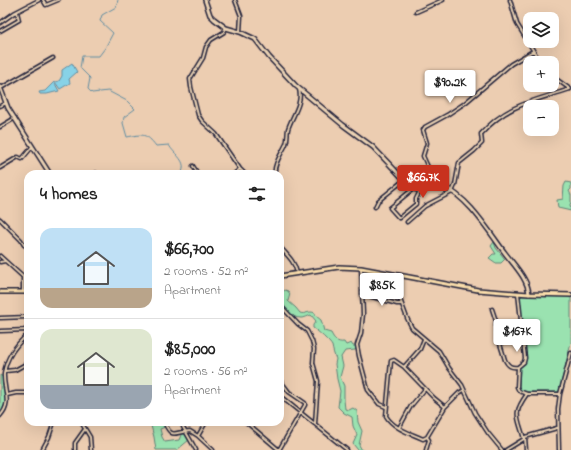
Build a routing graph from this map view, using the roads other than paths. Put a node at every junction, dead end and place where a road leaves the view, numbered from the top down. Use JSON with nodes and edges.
{"nodes":[{"id":1,"x":39,"y":0,"type":"edge"},
{"id":2,"x":43,"y":0,"type":"edge"},
{"id":3,"x":58,"y":0,"type":"edge"},
{"id":4,"x":204,"y":0,"type":"edge"},
{"id":5,"x":235,"y":0,"type":"edge"},
{"id":6,"x":443,"y":0,"type":"edge"},
{"id":7,"x":510,"y":0,"type":"edge"},
{"id":8,"x":17,"y":12,"type":"junction"},
{"id":9,"x":416,"y":12,"type":"dead end"},
{"id":10,"x":0,"y":23,"type":"edge"},
{"id":11,"x":226,"y":28,"type":"junction"},
{"id":12,"x":0,"y":31,"type":"edge"},
{"id":13,"x":240,"y":32,"type":"junction"},
{"id":14,"x":534,"y":51,"type":"junction"},
{"id":15,"x":537,"y":56,"type":"edge"},
{"id":16,"x":53,"y":58,"type":"dead end"},
{"id":17,"x":559,"y":81,"type":"edge"},
{"id":18,"x":0,"y":87,"type":"edge"},
{"id":19,"x":299,"y":88,"type":"junction"},
{"id":20,"x":570,"y":90,"type":"edge"},
{"id":21,"x":6,"y":103,"type":"junction"},
{"id":22,"x":0,"y":106,"type":"edge"},
{"id":23,"x":15,"y":118,"type":"junction"},
{"id":24,"x":0,"y":128,"type":"edge"},
{"id":25,"x":32,"y":147,"type":"junction"},
{"id":26,"x":193,"y":166,"type":"dead end"},
{"id":27,"x":0,"y":168,"type":"edge"},
{"id":28,"x":240,"y":169,"type":"edge"},
{"id":29,"x":47,"y":170,"type":"edge"},
{"id":30,"x":196,"y":170,"type":"edge"},
{"id":31,"x":275,"y":170,"type":"edge"},
{"id":32,"x":405,"y":180,"type":"junction"},
{"id":33,"x":430,"y":187,"type":"junction"},
{"id":34,"x":413,"y":189,"type":"junction"},
{"id":35,"x":420,"y":191,"type":"junction"},
{"id":36,"x":452,"y":192,"type":"junction"},
{"id":37,"x":375,"y":207,"type":"dead end"},
{"id":38,"x":0,"y":219,"type":"edge"},
{"id":39,"x":407,"y":222,"type":"dead end"},
{"id":40,"x":24,"y":245,"type":"edge"},
{"id":41,"x":284,"y":251,"type":"edge"},
{"id":42,"x":0,"y":256,"type":"edge"},
{"id":43,"x":5,"y":261,"type":"junction"},
{"id":44,"x":0,"y":262,"type":"edge"},
{"id":45,"x":361,"y":268,"type":"junction"},
{"id":46,"x":297,"y":273,"type":"junction"},
{"id":47,"x":397,"y":274,"type":"junction"},
{"id":48,"x":284,"y":275,"type":"edge"},
{"id":49,"x":23,"y":276,"type":"joint"},
{"id":50,"x":0,"y":292,"type":"edge"},
{"id":51,"x":22,"y":292,"type":"joint"},
{"id":52,"x":518,"y":293,"type":"junction"},
{"id":53,"x":362,"y":294,"type":"junction"},
{"id":54,"x":529,"y":294,"type":"junction"},
{"id":55,"x":571,"y":294,"type":"edge"},
{"id":56,"x":401,"y":304,"type":"junction"},
{"id":57,"x":492,"y":308,"type":"dead end"},
{"id":58,"x":284,"y":309,"type":"edge"},
{"id":59,"x":24,"y":317,"type":"edge"},
{"id":60,"x":0,"y":318,"type":"edge"},
{"id":61,"x":24,"y":330,"type":"edge"},
{"id":62,"x":0,"y":331,"type":"edge"},
{"id":63,"x":24,"y":338,"type":"edge"},
{"id":64,"x":424,"y":339,"type":"junction"},
{"id":65,"x":571,"y":353,"type":"edge"},
{"id":66,"x":24,"y":365,"type":"dead end"},
{"id":67,"x":404,"y":367,"type":"junction"},
{"id":68,"x":518,"y":367,"type":"junction"},
{"id":69,"x":0,"y":373,"type":"edge"},
{"id":70,"x":5,"y":373,"type":"junction"},
{"id":71,"x":284,"y":385,"type":"edge"},
{"id":72,"x":425,"y":389,"type":"junction"},
{"id":73,"x":465,"y":390,"type":"junction"},
{"id":74,"x":24,"y":392,"type":"edge"},
{"id":75,"x":526,"y":394,"type":"junction"},
{"id":76,"x":560,"y":394,"type":"junction"},
{"id":77,"x":7,"y":395,"type":"junction"},
{"id":78,"x":284,"y":399,"type":"edge"},
{"id":79,"x":386,"y":407,"type":"junction"},
{"id":80,"x":445,"y":407,"type":"junction"},
{"id":81,"x":301,"y":413,"type":"junction"},
{"id":82,"x":0,"y":416,"type":"edge"},
{"id":83,"x":315,"y":424,"type":"junction"},
{"id":84,"x":53,"y":426,"type":"edge"},
{"id":85,"x":83,"y":426,"type":"edge"},
{"id":86,"x":166,"y":426,"type":"edge"},
{"id":87,"x":182,"y":426,"type":"edge"},
{"id":88,"x":204,"y":426,"type":"edge"},
{"id":89,"x":251,"y":426,"type":"edge"},
{"id":90,"x":399,"y":428,"type":"junction"},
{"id":91,"x":557,"y":428,"type":"junction"},
{"id":92,"x":85,"y":429,"type":"junction"},
{"id":93,"x":185,"y":431,"type":"junction"},
{"id":94,"x":198,"y":436,"type":"junction"},
{"id":95,"x":427,"y":437,"type":"junction"},
{"id":96,"x":524,"y":439,"type":"junction"},
{"id":97,"x":42,"y":450,"type":"edge"},
{"id":98,"x":75,"y":450,"type":"edge"},
{"id":99,"x":92,"y":450,"type":"edge"},
{"id":100,"x":196,"y":450,"type":"edge"},
{"id":101,"x":213,"y":450,"type":"edge"},
{"id":102,"x":279,"y":450,"type":"edge"},
{"id":103,"x":347,"y":450,"type":"edge"},
{"id":104,"x":426,"y":450,"type":"edge"},
{"id":105,"x":502,"y":450,"type":"edge"},
{"id":106,"x":506,"y":450,"type":"edge"},
{"id":107,"x":526,"y":450,"type":"edge"},
{"id":108,"x":558,"y":450,"type":"edge"}],
"edges":[{"from":1,"to":8,"type":"street"},
{"from":2,"to":3,"type":"street"},
{"from":4,"to":11,"type":"street"},
{"from":5,"to":13,"type":"street"},
{"from":6,"to":9,"type":"street"},
{"from":7,"to":14,"type":"street"},
{"from":8,"to":10,"type":"street"},
{"from":8,"to":12,"type":"street"},
{"from":11,"to":13,"type":"street"},
{"from":11,"to":28,"type":"street"},
{"from":13,"to":19,"type":"street"},
{"from":14,"to":15,"type":"street"},
{"from":14,"to":33,"type":"street"},
{"from":16,"to":18,"type":"street"},
{"from":17,"to":20,"type":"street"},
{"from":18,"to":21,"type":"street"},
{"from":19,"to":31,"type":"street"},
{"from":19,"to":32,"type":"street"},
{"from":20,"to":36,"type":"street"},
{"from":21,"to":22,"type":"street"},
{"from":21,"to":23,"type":"street"},
{"from":23,"to":24,"type":"street"},
{"from":23,"to":25,"type":"street"},
{"from":25,"to":27,"type":"street"},
{"from":25,"to":29,"type":"street"},
{"from":26,"to":30,"type":"street"},
{"from":32,"to":34,"type":"street"},
{"from":32,"to":37,"type":"street"},
{"from":33,"to":35,"type":"street"},
{"from":33,"to":36,"type":"street"},
{"from":34,"to":35,"type":"street"},
{"from":34,"to":35,"type":"street"},
{"from":36,"to":39,"type":"street"},
{"from":36,"to":54,"type":"street"},
{"from":38,"to":40,"type":"street"},
{"from":41,"to":46,"type":"street"},
{"from":42,"to":43,"type":"street"},
{"from":43,"to":44,"type":"street"},
{"from":43,"to":49,"type":"street"},
{"from":45,"to":46,"type":"main road"},
{"from":45,"to":47,"type":"main road"},
{"from":45,"to":53,"type":"street"},
{"from":46,"to":48,"type":"main road"},
{"from":47,"to":52,"type":"main road"},
{"from":47,"to":56,"type":"street"},
{"from":49,"to":51,"type":"street"},
{"from":50,"to":51,"type":"main road"},
{"from":52,"to":54,"type":"main road"},
{"from":52,"to":68,"type":"street"},
{"from":53,"to":56,"type":"street"},
{"from":53,"to":79,"type":"street"},
{"from":54,"to":55,"type":"main road"},
{"from":56,"to":64,"type":"street"},
{"from":57,"to":68,"type":"street"},
{"from":58,"to":83,"type":"street"},
{"from":59,"to":60,"type":"street"},
{"from":61,"to":62,"type":"street"},
{"from":63,"to":70,"type":"street"},
{"from":64,"to":67,"type":"street"},
{"from":64,"to":73,"type":"street"},
{"from":65,"to":76,"type":"street"},
{"from":66,"to":70,"type":"street"},
{"from":67,"to":72,"type":"street"},
{"from":67,"to":79,"type":"street"},
{"from":68,"to":75,"type":"street"},
{"from":69,"to":70,"type":"street"},
{"from":70,"to":77,"type":"street"},
{"from":71,"to":81,"type":"street"},
{"from":72,"to":80,"type":"street"},
{"from":72,"to":90,"type":"street"},
{"from":73,"to":80,"type":"street"},
{"from":73,"to":105,"type":"street"},
{"from":74,"to":77,"type":"street"},
{"from":75,"to":76,"type":"street"},
{"from":75,"to":96,"type":"street"},
{"from":76,"to":91,"type":"street"},
{"from":77,"to":82,"type":"street"},
{"from":78,"to":81,"type":"street"},
{"from":79,"to":90,"type":"street"},
{"from":80,"to":95,"type":"street"},
{"from":81,"to":83,"type":"street"},
{"from":81,"to":102,"type":"street"},
{"from":83,"to":103,"type":"street"},
{"from":84,"to":97,"type":"street"},
{"from":85,"to":92,"type":"street"},
{"from":86,"to":93,"type":"street"},
{"from":87,"to":93,"type":"street"},
{"from":88,"to":94,"type":"street"},
{"from":89,"to":102,"type":"street"},
{"from":90,"to":95,"type":"street"},
{"from":91,"to":96,"type":"street"},
{"from":91,"to":108,"type":"street"},
{"from":92,"to":98,"type":"street"},
{"from":92,"to":99,"type":"street"},
{"from":93,"to":94,"type":"street"},
{"from":93,"to":100,"type":"street"},
{"from":94,"to":101,"type":"street"},
{"from":95,"to":104,"type":"street"},
{"from":96,"to":106,"type":"street"},
{"from":96,"to":107,"type":"street"}]}
